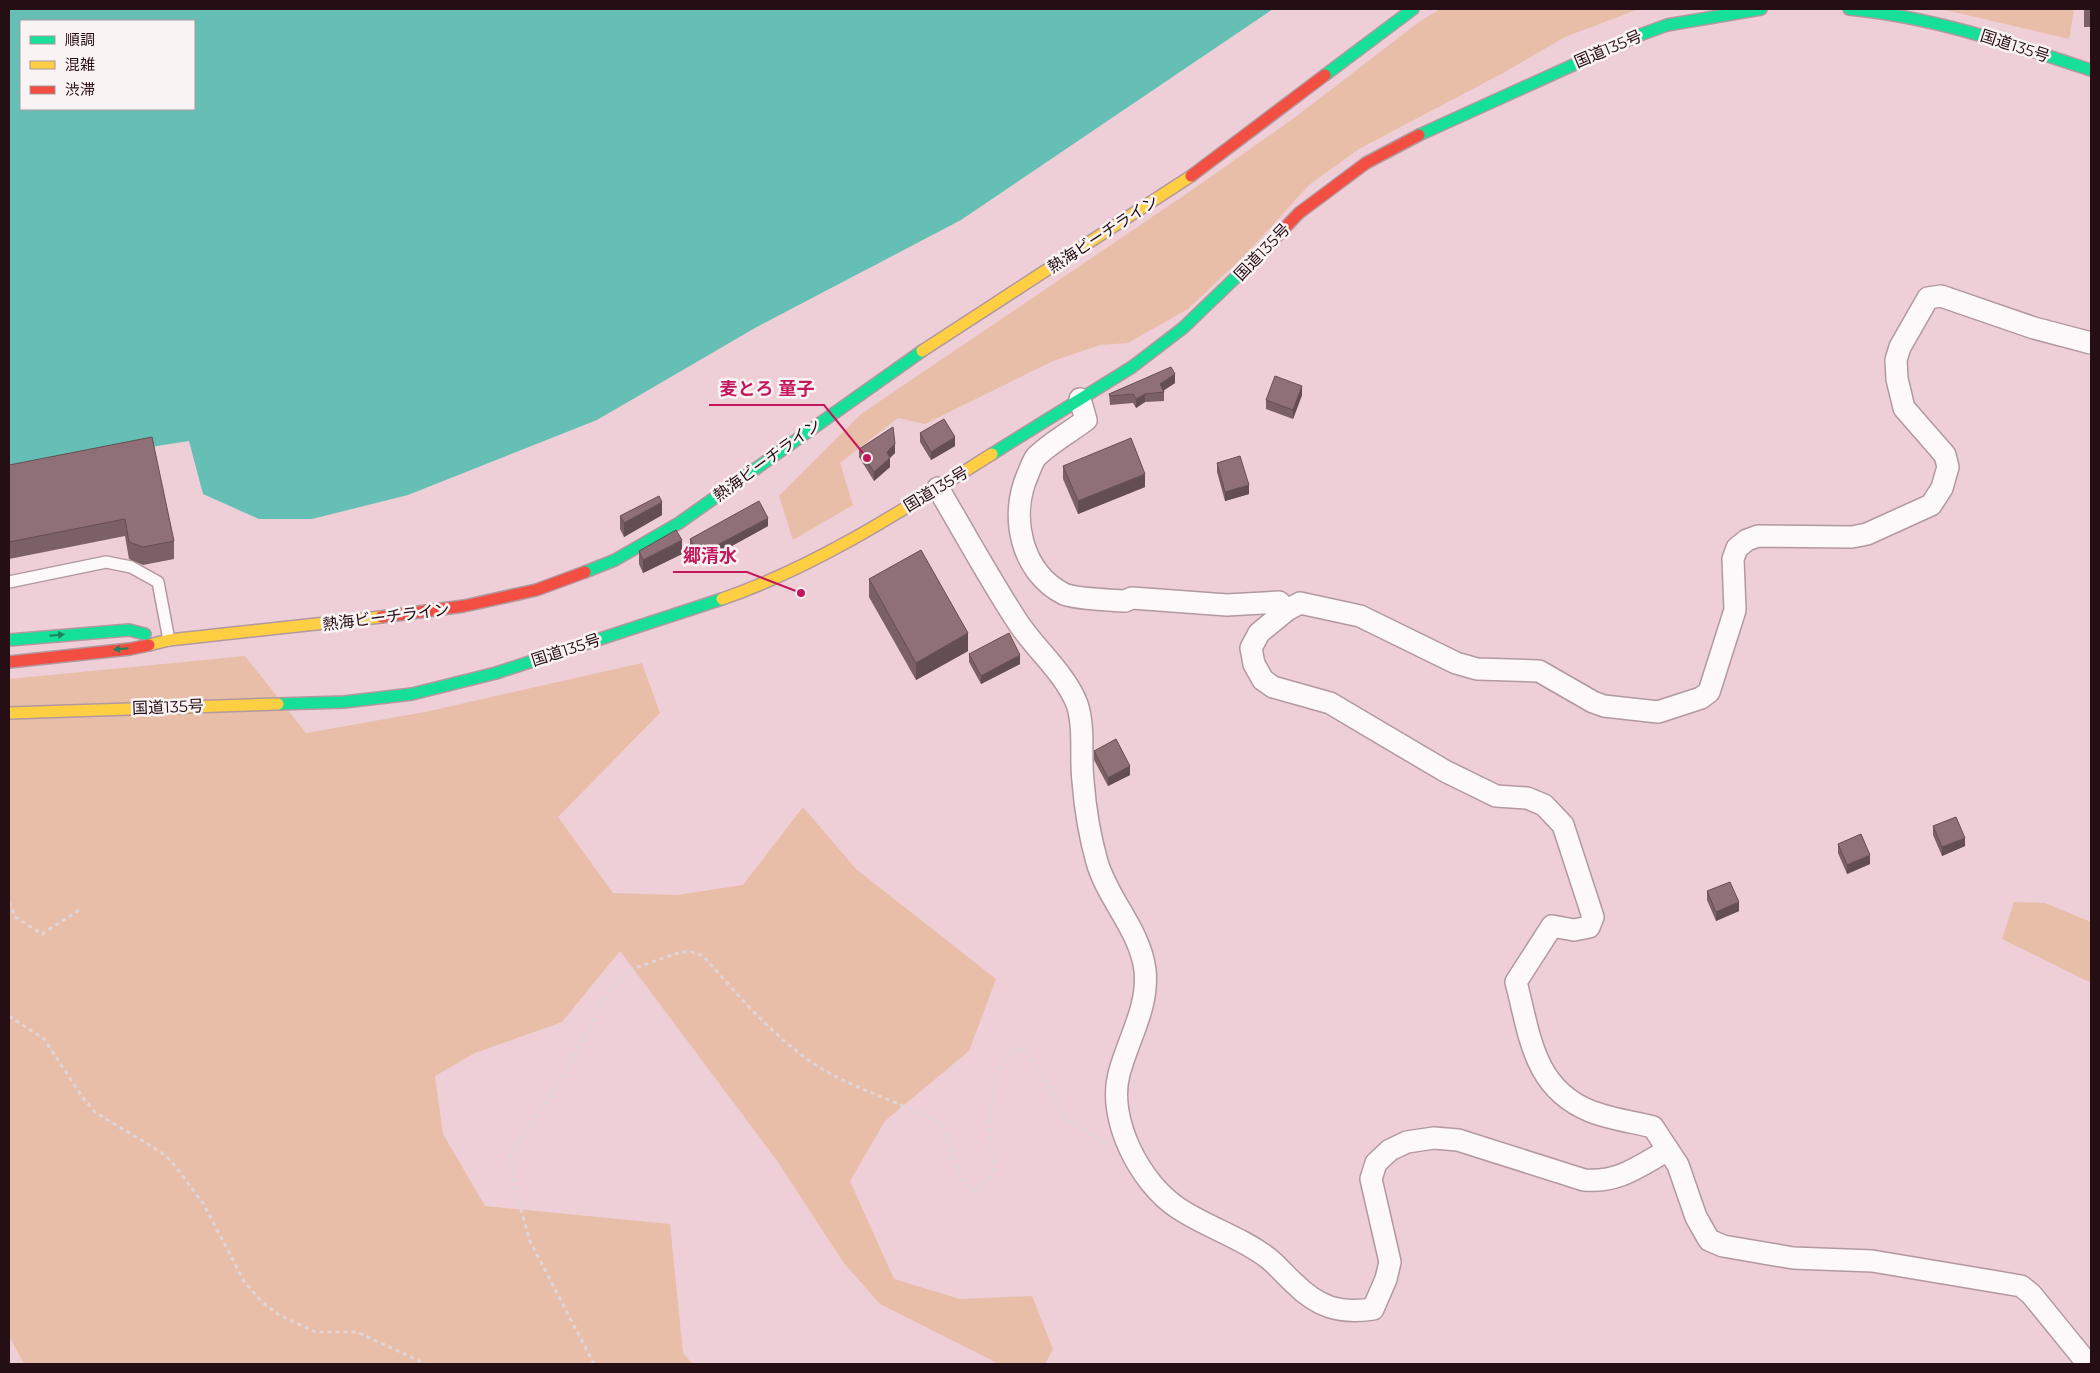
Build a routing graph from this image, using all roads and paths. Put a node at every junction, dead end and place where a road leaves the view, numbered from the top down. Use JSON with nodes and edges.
{"nodes":[{"id":1,"x":1413,"y":9,"type":"edge"},
{"id":2,"x":1762,"y":9,"type":"edge"},
{"id":3,"x":1849,"y":9,"type":"edge"},
{"id":4,"x":2091,"y":70,"type":"edge"},
{"id":5,"x":2091,"y":343,"type":"edge"},
{"id":6,"x":1080,"y":400,"type":"junction"},
{"id":7,"x":938,"y":488,"type":"junction"},
{"id":8,"x":9,"y":582,"type":"edge"},
{"id":9,"x":1287,"y":610,"type":"junction"},
{"id":10,"x":9,"y":640,"type":"edge"},
{"id":11,"x":169,"y":640,"type":"junction"},
{"id":12,"x":9,"y":662,"type":"edge"},
{"id":13,"x":9,"y":713,"type":"edge"},
{"id":14,"x":9,"y":902,"type":"edge"},
{"id":15,"x":80,"y":910,"type":"dead end"},
{"id":16,"x":9,"y":1016,"type":"edge"},
{"id":17,"x":1130,"y":1149,"type":"junction"},
{"id":18,"x":1668,"y":1150,"type":"junction"},
{"id":19,"x":426,"y":1364,"type":"edge"},
{"id":20,"x":594,"y":1364,"type":"edge"},
{"id":21,"x":2088,"y":1364,"type":"edge"}],
"edges":[{"from":1,"to":11,"type":"main road","name":"熱海ビーチライン"},
{"from":2,"to":6,"type":"main road","name":"国道135号"},
{"from":3,"to":4,"type":"main road","name":"国道135号"},
{"from":5,"to":9,"type":"street"},
{"from":6,"to":7,"type":"main road","name":"国道135号"},
{"from":6,"to":9,"type":"street"},
{"from":7,"to":13,"type":"main road","name":"国道135号"},
{"from":7,"to":17,"type":"street"},
{"from":8,"to":11,"type":"lane"},
{"from":9,"to":18,"type":"street"},
{"from":10,"to":11,"type":"main road","name":"熱海ビーチライン","one_way":true},
{"from":11,"to":12,"type":"main road","name":"熱海ビーチライン","one_way":true},
{"from":14,"to":15,"type":"path"},
{"from":16,"to":19,"type":"path"},
{"from":17,"to":18,"type":"street"},
{"from":17,"to":20,"type":"path"},
{"from":18,"to":21,"type":"street"}]}
